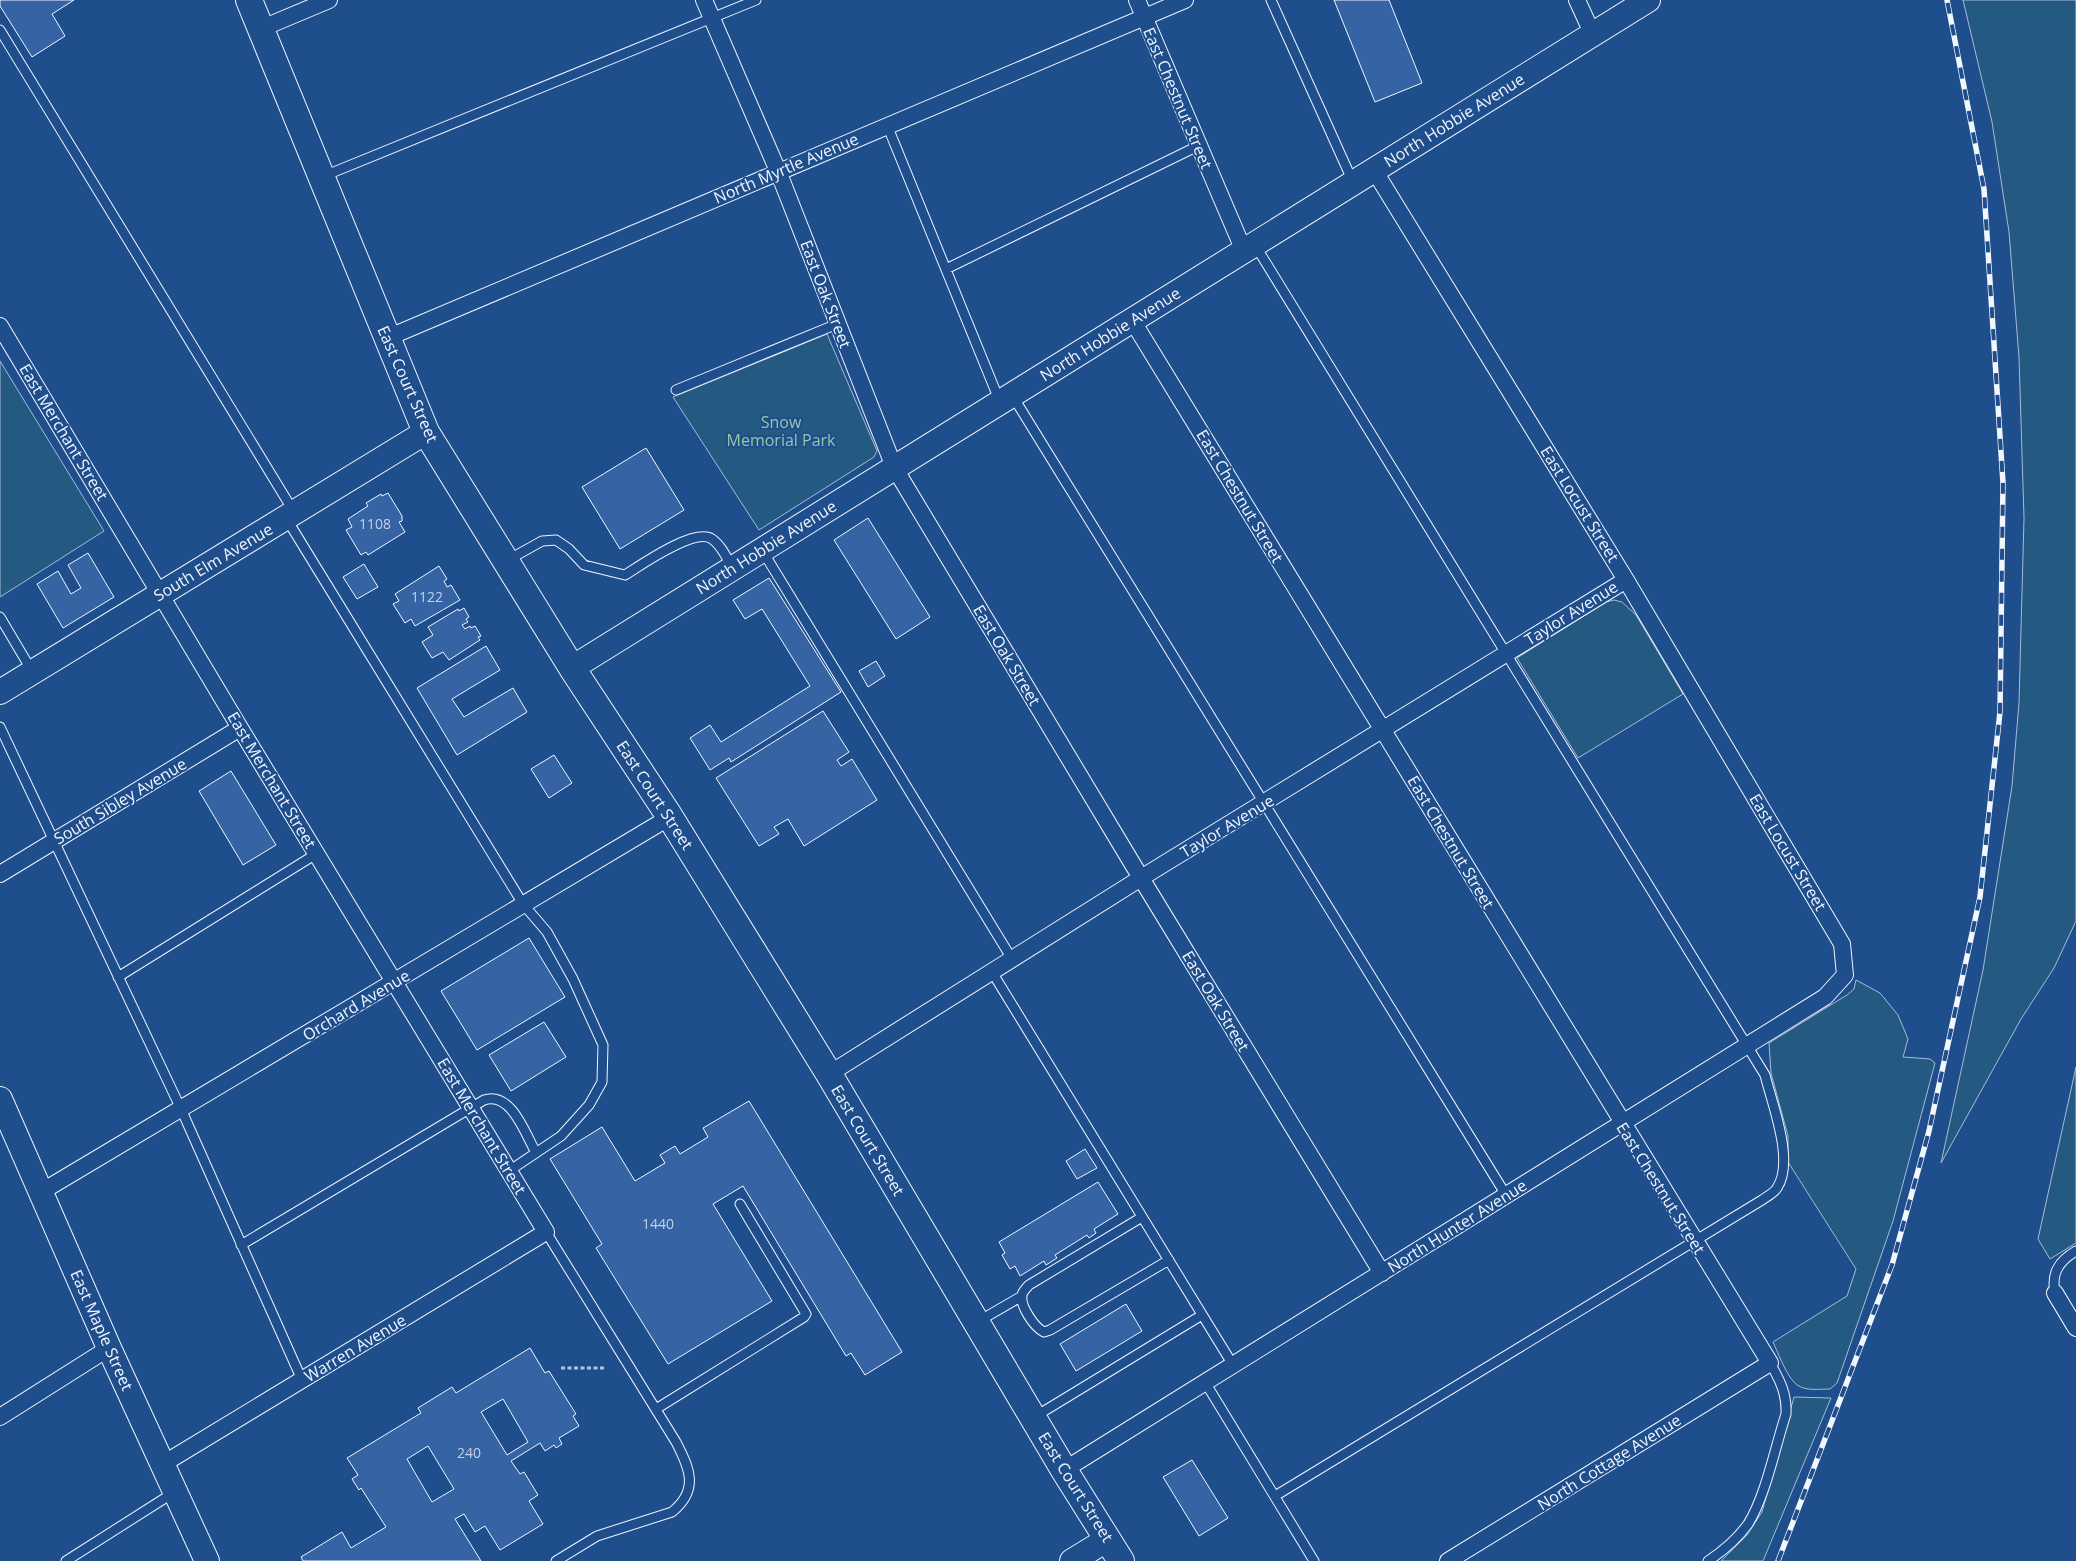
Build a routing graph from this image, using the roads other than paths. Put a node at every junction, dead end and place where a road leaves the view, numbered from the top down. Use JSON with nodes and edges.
{"nodes":[{"id":1,"x":248,"y":0,"type":"edge"},
{"id":2,"x":328,"y":0,"type":"edge"},
{"id":3,"x":704,"y":0,"type":"edge"},
{"id":4,"x":756,"y":0,"type":"edge"},
{"id":5,"x":1137,"y":0,"type":"edge"},
{"id":6,"x":1185,"y":0,"type":"edge"},
{"id":7,"x":1271,"y":0,"type":"edge"},
{"id":8,"x":1577,"y":0,"type":"edge"},
{"id":9,"x":1648,"y":0,"type":"edge"},
{"id":10,"x":712,"y":18,"type":"junction"},
{"id":11,"x":1144,"y":18,"type":"junction"},
{"id":12,"x":260,"y":29,"type":"junction"},
{"id":13,"x":0,"y":30,"type":"edge"},
{"id":14,"x":1592,"y":35,"type":"junction"},
{"id":15,"x":887,"y":125,"type":"junction"},
{"id":16,"x":1198,"y":146,"type":"junction"},
{"id":17,"x":1374,"y":170,"type":"junction"},
{"id":18,"x":778,"y":171,"type":"junction"},
{"id":19,"x":321,"y":176,"type":"junction"},
{"id":20,"x":1354,"y":183,"type":"junction"},
{"id":21,"x":1249,"y":248,"type":"junction"},
{"id":22,"x":946,"y":268,"type":"junction"},
{"id":23,"x":1132,"y":320,"type":"junction"},
{"id":24,"x":838,"y":324,"type":"junction"},
{"id":25,"x":0,"y":326,"type":"edge"},
{"id":26,"x":387,"y":338,"type":"junction"},
{"id":27,"x":676,"y":390,"type":"dead end"},
{"id":28,"x":1006,"y":398,"type":"junction"},
{"id":29,"x":426,"y":432,"type":"junction"},
{"id":30,"x":894,"y":468,"type":"junction"},
{"id":31,"x":290,"y":515,"type":"junction"},
{"id":32,"x":762,"y":550,"type":"junction"},
{"id":33,"x":506,"y":562,"type":"junction"},
{"id":34,"x":732,"y":568,"type":"junction"},
{"id":35,"x":1626,"y":580,"type":"junction"},
{"id":36,"x":160,"y":594,"type":"junction"},
{"id":37,"x":0,"y":617,"type":"edge"},
{"id":38,"x":1506,"y":654,"type":"junction"},
{"id":39,"x":572,"y":668,"type":"junction"},
{"id":40,"x":32,"y":672,"type":"junction"},
{"id":41,"x":0,"y":692,"type":"edge"},
{"id":42,"x":0,"y":727,"type":"edge"},
{"id":43,"x":240,"y":728,"type":"junction"},
{"id":44,"x":1383,"y":730,"type":"junction"},
{"id":45,"x":1264,"y":803,"type":"junction"},
{"id":46,"x":670,"y":816,"type":"junction"},
{"id":47,"x":54,"y":841,"type":"junction"},
{"id":48,"x":316,"y":854,"type":"junction"},
{"id":49,"x":0,"y":874,"type":"edge"},
{"id":50,"x":1141,"y":878,"type":"junction"},
{"id":51,"x":523,"y":904,"type":"junction"},
{"id":52,"x":1012,"y":959,"type":"junction"},
{"id":53,"x":992,"y":972,"type":"junction"},
{"id":54,"x":1844,"y":975,"type":"joint"},
{"id":55,"x":118,"y":977,"type":"junction"},
{"id":56,"x":394,"y":982,"type":"junction"},
{"id":57,"x":1747,"y":1045,"type":"junction"},
{"id":58,"x":829,"y":1074,"type":"junction"},
{"id":59,"x":0,"y":1099,"type":"edge"},
{"id":60,"x":471,"y":1108,"type":"junction"},
{"id":61,"x":181,"y":1109,"type":"junction"},
{"id":62,"x":1622,"y":1124,"type":"junction"},
{"id":63,"x":536,"y":1153,"type":"junction"},
{"id":64,"x":509,"y":1171,"type":"junction"},
{"id":65,"x":41,"y":1192,"type":"junction"},
{"id":66,"x":1506,"y":1195,"type":"junction"},
{"id":67,"x":740,"y":1204,"type":"dead end"},
{"id":68,"x":1142,"y":1217,"type":"junction"},
{"id":69,"x":546,"y":1232,"type":"junction"},
{"id":70,"x":1695,"y":1242,"type":"junction"},
{"id":71,"x":241,"y":1245,"type":"junction"},
{"id":72,"x":2076,"y":1251,"type":"edge"},
{"id":73,"x":1169,"y":1260,"type":"junction"},
{"id":74,"x":1382,"y":1273,"type":"junction"},
{"id":75,"x":2055,"y":1293,"type":"joint"},
{"id":76,"x":1022,"y":1296,"type":"junction"},
{"id":77,"x":1202,"y":1315,"type":"junction"},
{"id":78,"x":976,"y":1322,"type":"junction"},
{"id":79,"x":2076,"y":1328,"type":"edge"},
{"id":80,"x":110,"y":1348,"type":"junction"},
{"id":81,"x":1770,"y":1364,"type":"junction"},
{"id":82,"x":1233,"y":1365,"type":"junction"},
{"id":83,"x":302,"y":1380,"type":"junction"},
{"id":84,"x":1205,"y":1382,"type":"junction"},
{"id":85,"x":656,"y":1409,"type":"junction"},
{"id":86,"x":0,"y":1417,"type":"edge"},
{"id":87,"x":1033,"y":1418,"type":"junction"},
{"id":88,"x":163,"y":1464,"type":"junction"},
{"id":89,"x":1064,"y":1470,"type":"junction"},
{"id":90,"x":176,"y":1492,"type":"junction"},
{"id":91,"x":1275,"y":1496,"type":"junction"},
{"id":92,"x":1114,"y":1550,"type":"edge"},
{"id":93,"x":66,"y":1561,"type":"edge"},
{"id":94,"x":207,"y":1561,"type":"edge"},
{"id":95,"x":556,"y":1561,"type":"edge"},
{"id":96,"x":1072,"y":1561,"type":"edge"},
{"id":97,"x":1314,"y":1561,"type":"edge"},
{"id":98,"x":1448,"y":1561,"type":"edge"},
{"id":99,"x":1708,"y":1561,"type":"edge"}],
"edges":[{"from":1,"to":12,"type":"main road","name":"East Court Street"},
{"from":2,"to":12,"type":"street"},
{"from":3,"to":10,"type":"street","name":"East Oak Street"},
{"from":4,"to":10,"type":"lane"},
{"from":5,"to":11,"type":"street","name":"East Chestnut Street"},
{"from":6,"to":11,"type":"street","name":"North Myrtle Avenue"},
{"from":7,"to":20,"type":"lane"},
{"from":8,"to":14,"type":"street"},
{"from":9,"to":14,"type":"main road","name":"North Hobbie Avenue"},
{"from":10,"to":18,"type":"street","name":"East Oak Street"},
{"from":10,"to":19,"type":"lane"},
{"from":11,"to":15,"type":"street","name":"North Myrtle Avenue"},
{"from":11,"to":16,"type":"street","name":"East Chestnut Street"},
{"from":12,"to":19,"type":"main road","name":"East Court Street"},
{"from":13,"to":31,"type":"lane"},
{"from":14,"to":17,"type":"main road","name":"North Hobbie Avenue"},
{"from":15,"to":18,"type":"street","name":"North Myrtle Avenue"},
{"from":15,"to":22,"type":"lane"},
{"from":16,"to":21,"type":"street","name":"East Chestnut Street"},
{"from":16,"to":22,"type":"lane"},
{"from":17,"to":20,"type":"main road","name":"North Hobbie Avenue"},
{"from":17,"to":35,"type":"street","name":"East Locust Street"},
{"from":18,"to":24,"type":"street","name":"East Oak Street"},
{"from":18,"to":26,"type":"street","name":"North Myrtle Avenue"},
{"from":19,"to":26,"type":"main road","name":"East Court Street"},
{"from":20,"to":21,"type":"main road","name":"North Hobbie Avenue"},
{"from":21,"to":23,"type":"main road","name":"North Hobbie Avenue"},
{"from":21,"to":38,"type":"lane"},
{"from":22,"to":28,"type":"lane"},
{"from":23,"to":28,"type":"main road","name":"North Hobbie Avenue"},
{"from":23,"to":44,"type":"street","name":"East Chestnut Street"},
{"from":24,"to":27,"type":"lane"},
{"from":24,"to":30,"type":"street","name":"East Oak Street"},
{"from":25,"to":36,"type":"street","name":"East Merchant Street"},
{"from":26,"to":29,"type":"main road","name":"East Court Street"},
{"from":28,"to":30,"type":"main road","name":"North Hobbie Avenue"},
{"from":28,"to":45,"type":"lane"},
{"from":29,"to":31,"type":"main road","name":"South Elm Avenue"},
{"from":29,"to":33,"type":"main road","name":"East Court Street"},
{"from":30,"to":32,"type":"main road","name":"North Hobbie Avenue"},
{"from":30,"to":50,"type":"street","name":"East Oak Street"},
{"from":31,"to":36,"type":"main road","name":"South Elm Avenue"},
{"from":31,"to":51,"type":"lane"},
{"from":32,"to":34,"type":"main road","name":"North Hobbie Avenue"},
{"from":32,"to":52,"type":"lane"},
{"from":33,"to":34,"type":"lane"},
{"from":33,"to":39,"type":"main road","name":"East Court Street"},
{"from":34,"to":39,"type":"main road","name":"North Hobbie Avenue"},
{"from":35,"to":38,"type":"street","name":"Taylor Avenue"},
{"from":35,"to":54,"type":"street","name":"East Locust Street"},
{"from":36,"to":40,"type":"main road","name":"South Elm Avenue"},
{"from":36,"to":43,"type":"street","name":"East Merchant Street"},
{"from":37,"to":40,"type":"lane"},
{"from":38,"to":44,"type":"street","name":"Taylor Avenue"},
{"from":38,"to":57,"type":"lane"},
{"from":39,"to":46,"type":"main road","name":"East Court Street"},
{"from":40,"to":41,"type":"main road","name":"South Elm Avenue"},
{"from":42,"to":47,"type":"lane"},
{"from":43,"to":47,"type":"street","name":"South Sibley Avenue"},
{"from":43,"to":48,"type":"street","name":"East Merchant Street"},
{"from":44,"to":45,"type":"street","name":"Taylor Avenue"},
{"from":44,"to":62,"type":"street","name":"East Chestnut Street"},
{"from":45,"to":50,"type":"street","name":"Taylor Avenue"},
{"from":45,"to":66,"type":"lane"},
{"from":46,"to":51,"type":"street","name":"Orchard Avenue"},
{"from":46,"to":58,"type":"main road","name":"East Court Street"},
{"from":47,"to":49,"type":"street","name":"South Sibley Avenue"},
{"from":47,"to":55,"type":"lane"},
{"from":48,"to":55,"type":"lane"},
{"from":48,"to":56,"type":"street","name":"East Merchant Street"},
{"from":50,"to":52,"type":"street","name":"Taylor Avenue"},
{"from":50,"to":74,"type":"street","name":"East Oak Street"},
{"from":51,"to":56,"type":"street","name":"Orchard Avenue"},
{"from":51,"to":63,"type":"lane"},
{"from":52,"to":53,"type":"street","name":"Taylor Avenue"},
{"from":53,"to":58,"type":"street","name":"Taylor Avenue"},
{"from":53,"to":68,"type":"lane"},
{"from":54,"to":57,"type":"street","name":"North Hunter Avenue"},
{"from":55,"to":61,"type":"lane"},
{"from":56,"to":60,"type":"street","name":"East Merchant Street"},
{"from":56,"to":61,"type":"street","name":"Orchard Avenue"},
{"from":57,"to":62,"type":"street","name":"North Hunter Avenue"},
{"from":57,"to":70,"type":"lane"},
{"from":58,"to":78,"type":"main road","name":"East Court Street"},
{"from":59,"to":65,"type":"main road","name":"East Maple Street"},
{"from":60,"to":63,"type":"lane"},
{"from":60,"to":64,"type":"street","name":"East Merchant Street"},
{"from":60,"to":71,"type":"lane"},
{"from":61,"to":65,"type":"street","name":"Orchard Avenue"},
{"from":61,"to":71,"type":"lane"},
{"from":62,"to":66,"type":"street","name":"North Hunter Avenue"},
{"from":62,"to":70,"type":"street","name":"East Chestnut Street"},
{"from":63,"to":64,"type":"lane"},
{"from":64,"to":69,"type":"street","name":"East Merchant Street"},
{"from":65,"to":80,"type":"main road","name":"East Maple Street"},
{"from":66,"to":74,"type":"street","name":"North Hunter Avenue"},
{"from":67,"to":85,"type":"lane"},
{"from":68,"to":73,"type":"lane"},
{"from":68,"to":76,"type":"lane"},
{"from":69,"to":83,"type":"street","name":"Warren Avenue"},
{"from":69,"to":85,"type":"lane"},
{"from":70,"to":81,"type":"street","name":"East Chestnut Street"},
{"from":70,"to":91,"type":"lane"},
{"from":71,"to":83,"type":"lane"},
{"from":72,"to":75,"type":"lane"},
{"from":73,"to":76,"type":"lane"},
{"from":73,"to":77,"type":"lane"},
{"from":74,"to":82,"type":"street","name":"North Hunter Avenue"},
{"from":75,"to":79,"type":"street"},
{"from":76,"to":78,"type":"lane"},
{"from":77,"to":82,"type":"lane"},
{"from":77,"to":87,"type":"lane"},
{"from":78,"to":87,"type":"main road","name":"East Court Street"},
{"from":80,"to":86,"type":"street"},
{"from":80,"to":88,"type":"main road","name":"East Maple Street"},
{"from":81,"to":98,"type":"street","name":"North Cottage Avenue"},
{"from":81,"to":99,"type":"lane"},
{"from":82,"to":84,"type":"street","name":"North Hunter Avenue"},
{"from":83,"to":88,"type":"street","name":"Warren Avenue"},
{"from":84,"to":89,"type":"street","name":"North Hunter Avenue"},
{"from":84,"to":91,"type":"lane"},
{"from":85,"to":95,"type":"lane"},
{"from":87,"to":89,"type":"main road","name":"East Court Street"},
{"from":88,"to":90,"type":"main road","name":"East Maple Street"},
{"from":89,"to":92,"type":"main road","name":"East Court Street"},
{"from":90,"to":93,"type":"lane"},
{"from":90,"to":94,"type":"main road","name":"East Maple Street"},
{"from":91,"to":97,"type":"lane"},
{"from":92,"to":96,"type":"main road"}]}
